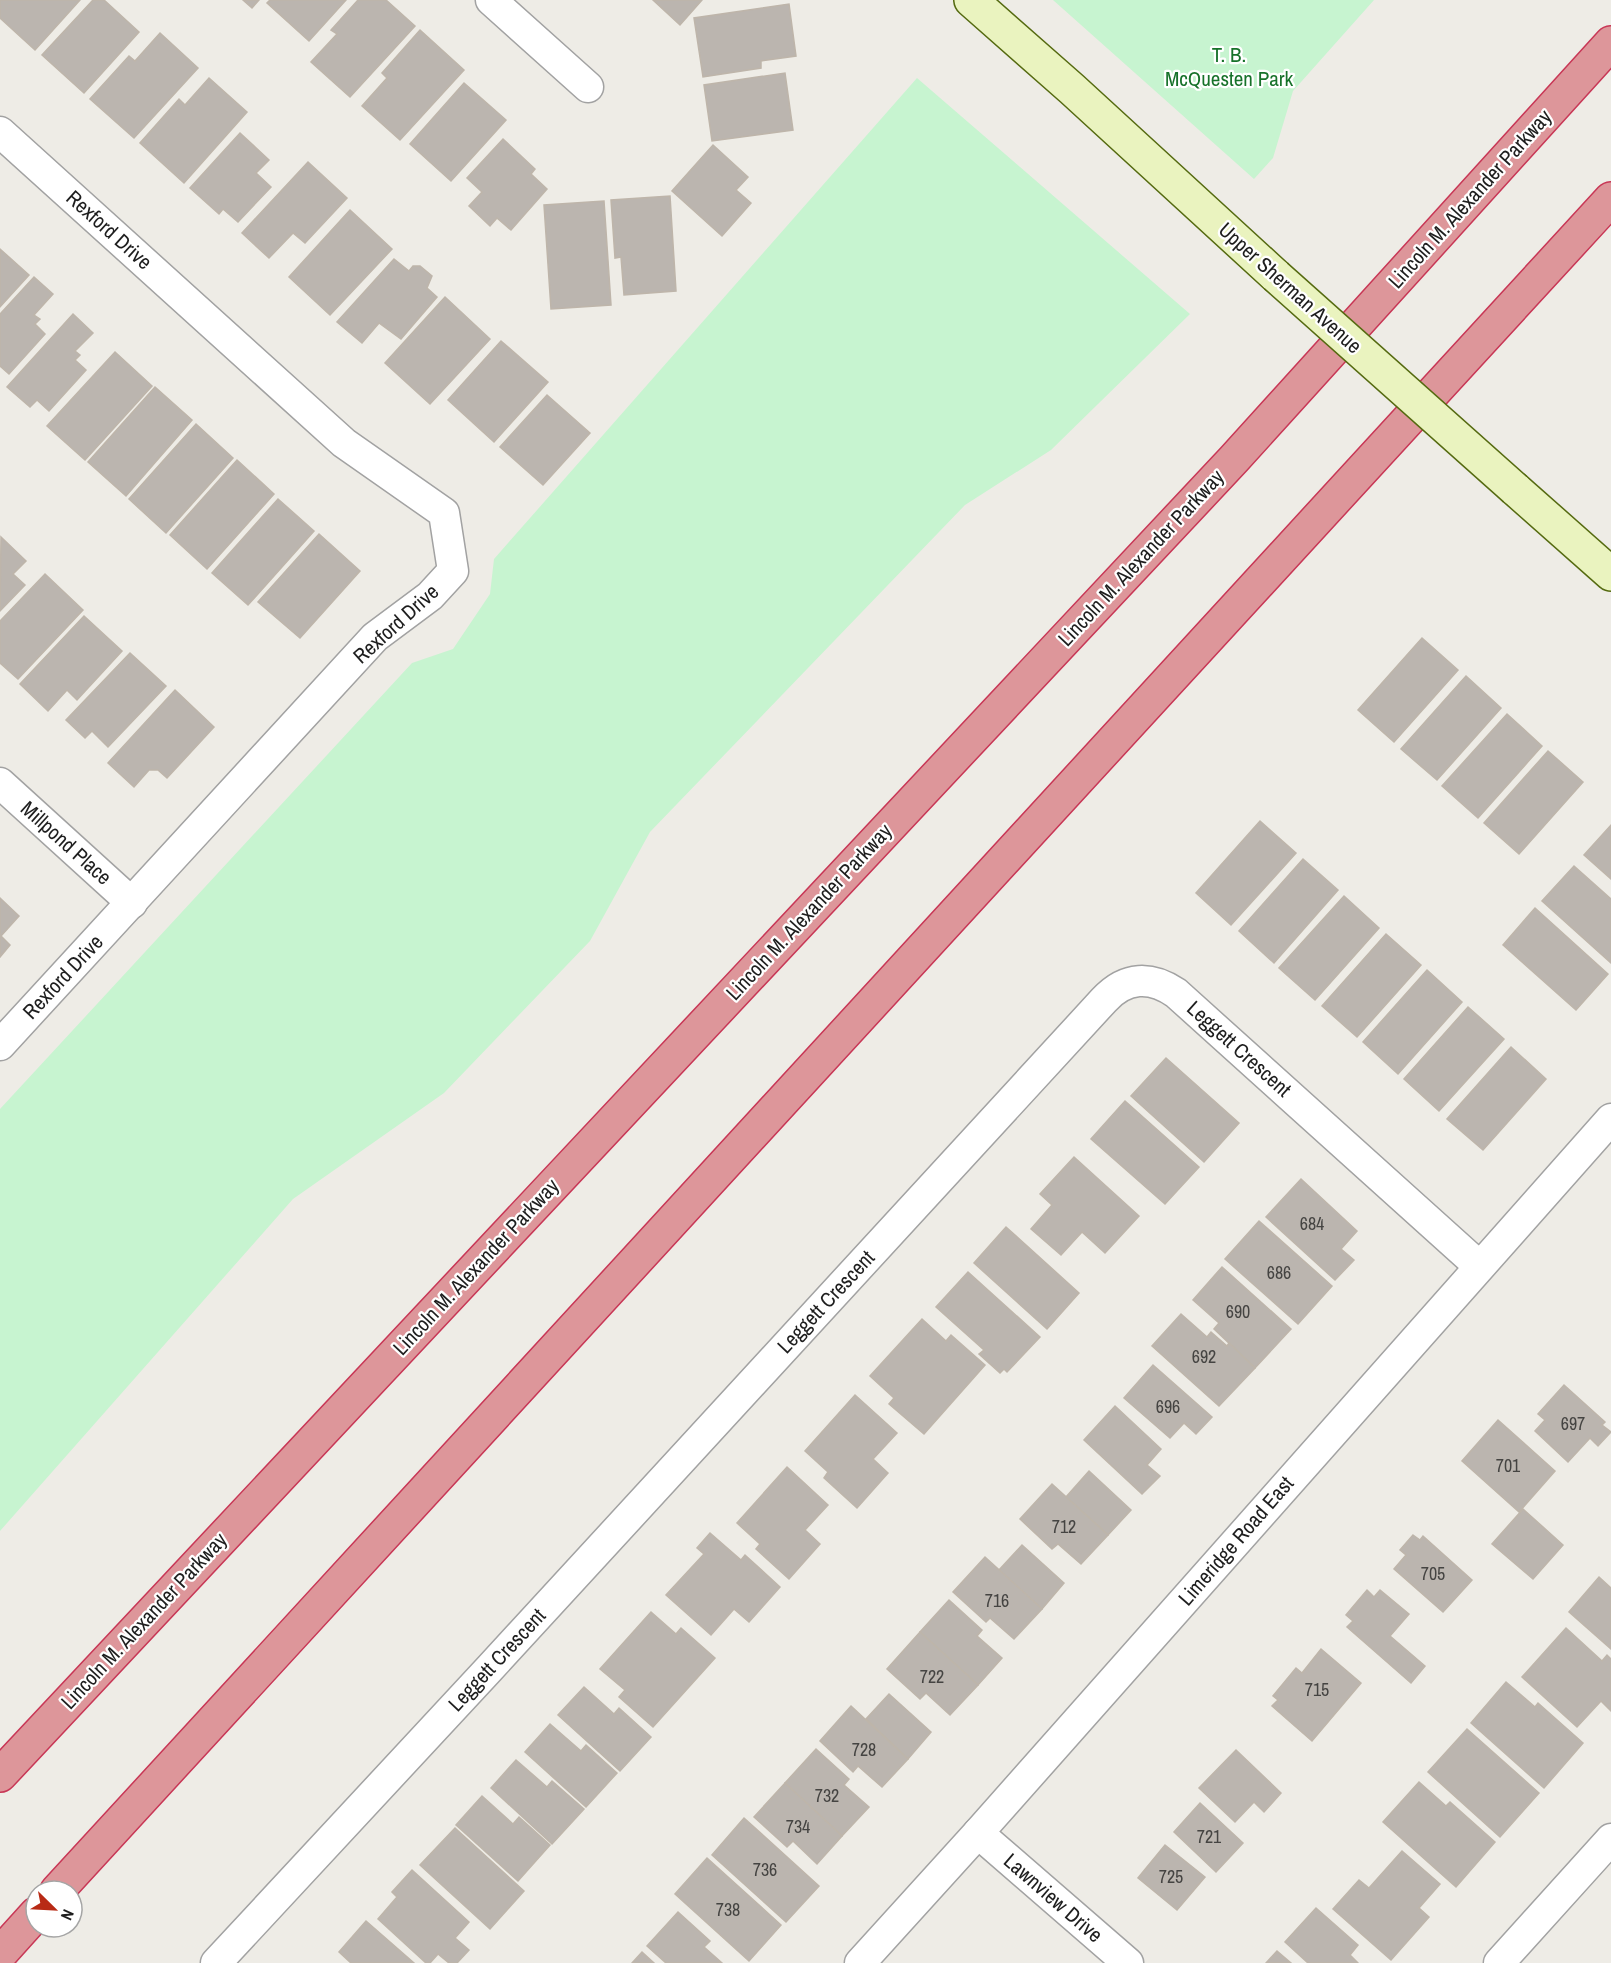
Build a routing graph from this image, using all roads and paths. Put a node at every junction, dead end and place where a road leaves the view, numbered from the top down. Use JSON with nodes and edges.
{"nodes":[{"id":1,"x":491,"y":0,"type":"edge"},
{"id":2,"x":971,"y":0,"type":"edge"},
{"id":3,"x":1611,"y":44,"type":"edge"},
{"id":4,"x":588,"y":87,"type":"dead end"},
{"id":5,"x":0,"y":132,"type":"edge"},
{"id":6,"x":1611,"y":199,"type":"edge"},
{"id":7,"x":1611,"y":574,"type":"edge"},
{"id":8,"x":0,"y":783,"type":"edge"},
{"id":9,"x":132,"y":903,"type":"junction"},
{"id":10,"x":0,"y":1045,"type":"edge"},
{"id":11,"x":1611,"y":1119,"type":"edge"},
{"id":12,"x":1479,"y":1266,"type":"junction"},
{"id":13,"x":0,"y":1775,"type":"edge"},
{"id":14,"x":978,"y":1833,"type":"junction"},
{"id":15,"x":1611,"y":1839,"type":"edge"},
{"id":16,"x":68,"y":1879,"type":"edge"},
{"id":17,"x":24,"y":1927,"type":"edge"},
{"id":18,"x":0,"y":1954,"type":"edge"},
{"id":19,"x":216,"y":1963,"type":"edge"},
{"id":20,"x":860,"y":1963,"type":"edge"},
{"id":21,"x":1128,"y":1963,"type":"edge"},
{"id":22,"x":1499,"y":1963,"type":"edge"}],
"edges":[{"from":1,"to":4,"type":"street"},
{"from":2,"to":7,"type":"main road","name":"Upper Sherman Avenue","bridge":true},
{"from":3,"to":13,"type":"highway","name":"Lincoln M. Alexander Parkway"},
{"from":5,"to":9,"type":"street","name":"Rexford Drive"},
{"from":6,"to":16,"type":"highway"},
{"from":8,"to":9,"type":"street","name":"Millpond Place"},
{"from":9,"to":10,"type":"street","name":"Rexford Drive"},
{"from":11,"to":12,"type":"street","name":"Limeridge Road East"},
{"from":12,"to":14,"type":"street","name":"Limeridge Road East"},
{"from":12,"to":19,"type":"street","name":"Leggett Crescent"},
{"from":14,"to":20,"type":"street","name":"Limeridge Road East"},
{"from":14,"to":21,"type":"street","name":"Lawnview Drive"},
{"from":15,"to":22,"type":"street"},
{"from":17,"to":18,"type":"highway"}]}
